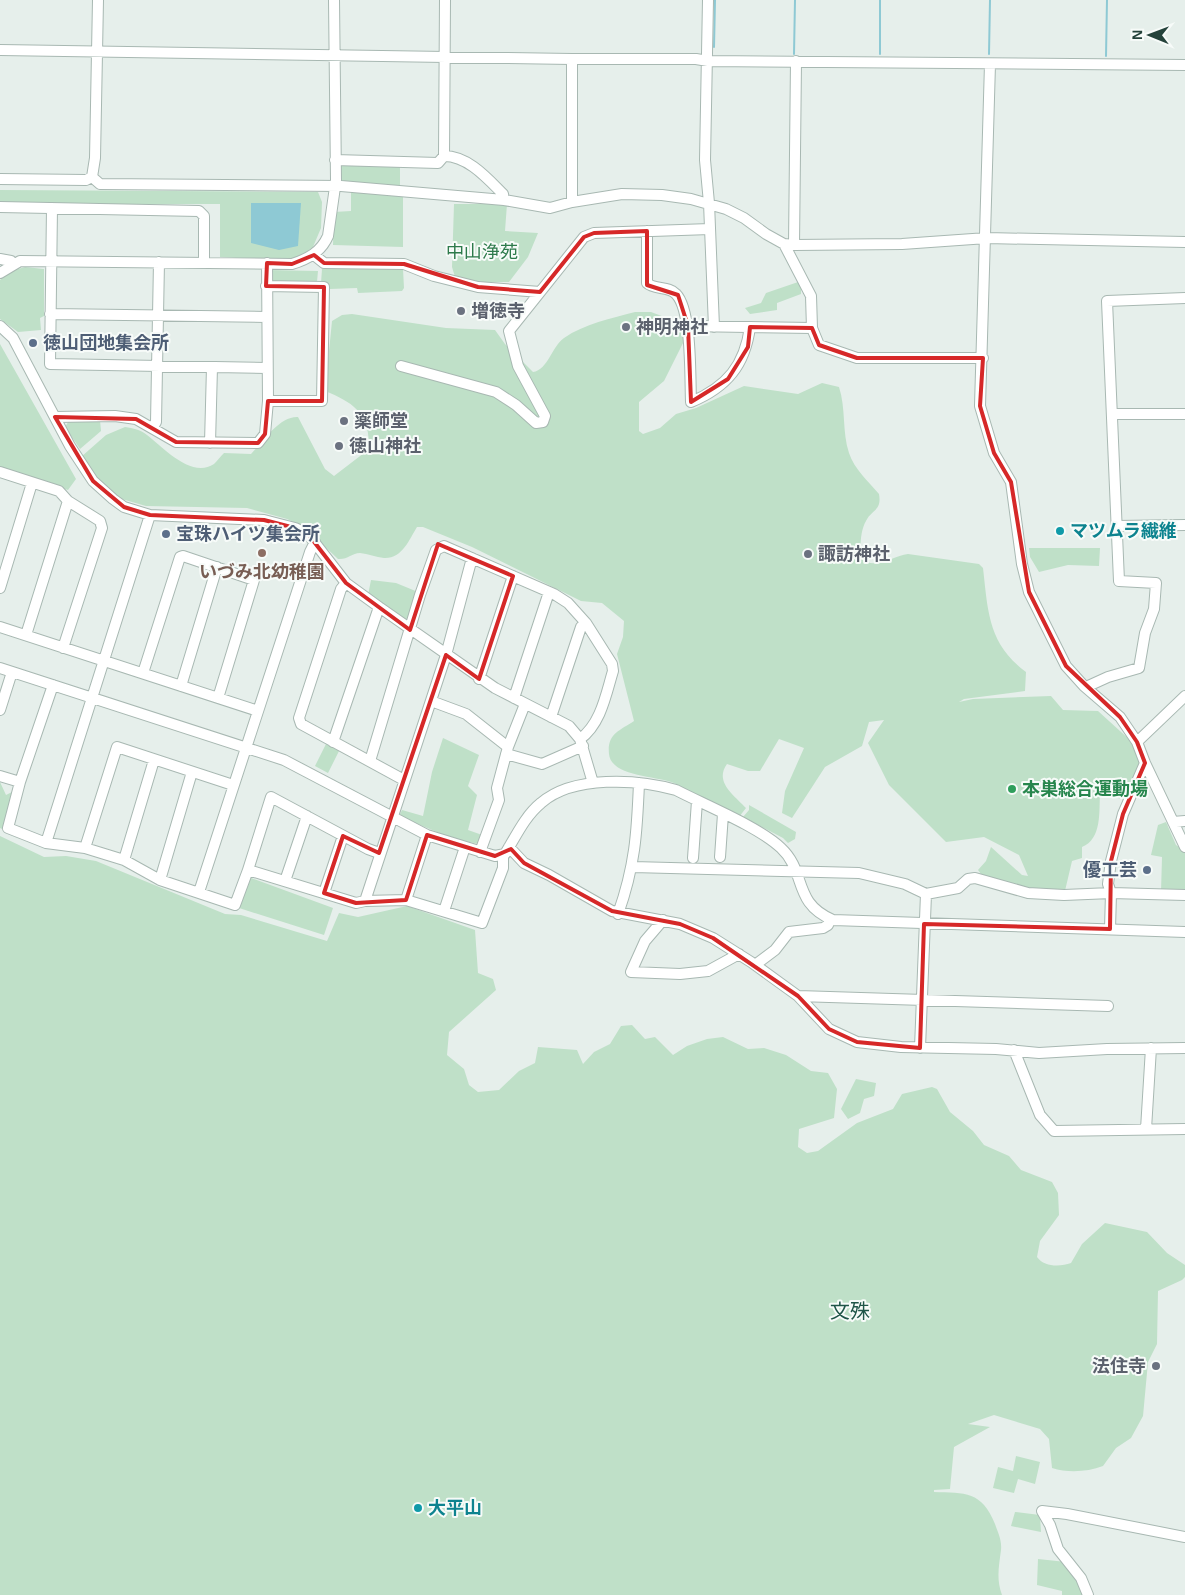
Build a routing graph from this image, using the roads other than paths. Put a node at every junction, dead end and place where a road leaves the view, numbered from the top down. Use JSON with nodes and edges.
{"nodes":[{"id":1,"x":98,"y":0,"type":"edge"},
{"id":2,"x":334,"y":0,"type":"edge"},
{"id":3,"x":445,"y":0,"type":"edge"},
{"id":4,"x":708,"y":0,"type":"edge"},
{"id":5,"x":0,"y":50,"type":"edge"},
{"id":6,"x":97,"y":52,"type":"junction"},
{"id":7,"x":336,"y":55,"type":"junction"},
{"id":8,"x":446,"y":57,"type":"junction"},
{"id":9,"x":572,"y":59,"type":"junction"},
{"id":10,"x":708,"y":61,"type":"junction"},
{"id":11,"x":796,"y":61,"type":"junction"},
{"id":12,"x":990,"y":64,"type":"junction"},
{"id":13,"x":1185,"y":65,"type":"edge"},
{"id":14,"x":444,"y":156,"type":"junction"},
{"id":15,"x":336,"y":160,"type":"junction"},
{"id":16,"x":92,"y":178,"type":"junction"},
{"id":17,"x":0,"y":179,"type":"edge"},
{"id":18,"x":334,"y":186,"type":"junction"},
{"id":19,"x":504,"y":200,"type":"junction"},
{"id":20,"x":572,"y":202,"type":"junction"},
{"id":21,"x":709,"y":203,"type":"junction"},
{"id":22,"x":0,"y":207,"type":"edge"},
{"id":23,"x":52,"y":208,"type":"junction"},
{"id":24,"x":710,"y":230,"type":"junction"},
{"id":25,"x":647,"y":231,"type":"junction"},
{"id":26,"x":987,"y":238,"type":"junction"},
{"id":27,"x":1185,"y":242,"type":"edge"},
{"id":28,"x":789,"y":244,"type":"junction"},
{"id":29,"x":314,"y":255,"type":"junction"},
{"id":30,"x":0,"y":259,"type":"edge"},
{"id":31,"x":50,"y":261,"type":"junction"},
{"id":32,"x":159,"y":262,"type":"junction"},
{"id":33,"x":204,"y":262,"type":"junction"},
{"id":34,"x":267,"y":263,"type":"junction"},
{"id":35,"x":13,"y":264,"type":"junction"},
{"id":36,"x":0,"y":273,"type":"edge"},
{"id":37,"x":266,"y":286,"type":"junction"},
{"id":38,"x":540,"y":292,"type":"junction"},
{"id":39,"x":1185,"y":298,"type":"edge"},
{"id":40,"x":50,"y":314,"type":"junction"},
{"id":41,"x":157,"y":316,"type":"junction"},
{"id":42,"x":266,"y":317,"type":"junction"},
{"id":43,"x":0,"y":326,"type":"edge"},
{"id":44,"x":688,"y":326,"type":"junction"},
{"id":45,"x":714,"y":327,"type":"junction"},
{"id":46,"x":750,"y":327,"type":"junction"},
{"id":47,"x":812,"y":328,"type":"junction"},
{"id":48,"x":983,"y":358,"type":"junction"},
{"id":49,"x":156,"y":366,"type":"junction"},
{"id":50,"x":401,"y":366,"type":"dead end"},
{"id":51,"x":212,"y":367,"type":"junction"},
{"id":52,"x":267,"y":368,"type":"junction"},
{"id":53,"x":268,"y":401,"type":"junction"},
{"id":54,"x":1112,"y":414,"type":"junction"},
{"id":55,"x":1185,"y":414,"type":"edge"},
{"id":56,"x":55,"y":417,"type":"junction"},
{"id":57,"x":153,"y":428,"type":"junction"},
{"id":58,"x":210,"y":443,"type":"junction"},
{"id":59,"x":0,"y":472,"type":"edge"},
{"id":60,"x":32,"y":483,"type":"junction"},
{"id":61,"x":68,"y":501,"type":"junction"},
{"id":62,"x":150,"y":515,"type":"junction"},
{"id":63,"x":1185,"y":525,"type":"edge"},
{"id":64,"x":1117,"y":526,"type":"junction"},
{"id":65,"x":315,"y":542,"type":"junction"},
{"id":66,"x":472,"y":558,"type":"junction"},
{"id":67,"x":217,"y":568,"type":"junction"},
{"id":68,"x":513,"y":576,"type":"junction"},
{"id":69,"x":346,"y":583,"type":"junction"},
{"id":70,"x":0,"y":588,"type":"edge"},
{"id":71,"x":549,"y":592,"type":"junction"},
{"id":72,"x":379,"y":607,"type":"junction"},
{"id":73,"x":586,"y":623,"type":"junction"},
{"id":74,"x":0,"y":627,"type":"edge"},
{"id":75,"x":410,"y":630,"type":"junction"},
{"id":76,"x":26,"y":635,"type":"junction"},
{"id":77,"x":63,"y":648,"type":"junction"},
{"id":78,"x":446,"y":655,"type":"junction"},
{"id":79,"x":104,"y":662,"type":"junction"},
{"id":80,"x":0,"y":668,"type":"edge"},
{"id":81,"x":12,"y":672,"type":"junction"},
{"id":82,"x":143,"y":673,"type":"junction"},
{"id":83,"x":479,"y":678,"type":"junction"},
{"id":84,"x":53,"y":684,"type":"junction"},
{"id":85,"x":181,"y":686,"type":"junction"},
{"id":86,"x":1086,"y":687,"type":"junction"},
{"id":87,"x":1185,"y":696,"type":"edge"},
{"id":88,"x":93,"y":697,"type":"junction"},
{"id":89,"x":218,"y":698,"type":"junction"},
{"id":90,"x":514,"y":698,"type":"junction"},
{"id":91,"x":431,"y":701,"type":"junction"},
{"id":92,"x":525,"y":704,"type":"junction"},
{"id":93,"x":0,"y":710,"type":"edge"},
{"id":94,"x":258,"y":711,"type":"junction"},
{"id":95,"x":551,"y":717,"type":"junction"},
{"id":96,"x":333,"y":742,"type":"junction"},
{"id":97,"x":582,"y":742,"type":"junction"},
{"id":98,"x":1137,"y":742,"type":"junction"},
{"id":99,"x":246,"y":747,"type":"junction"},
{"id":100,"x":507,"y":750,"type":"junction"},
{"id":101,"x":154,"y":760,"type":"junction"},
{"id":102,"x":370,"y":761,"type":"junction"},
{"id":103,"x":1145,"y":763,"type":"junction"},
{"id":104,"x":192,"y":772,"type":"junction"},
{"id":105,"x":0,"y":776,"type":"edge"},
{"id":106,"x":404,"y":780,"type":"junction"},
{"id":107,"x":20,"y":782,"type":"junction"},
{"id":108,"x":593,"y":783,"type":"junction"},
{"id":109,"x":639,"y":783,"type":"junction"},
{"id":110,"x":233,"y":785,"type":"junction"},
{"id":111,"x":697,"y":801,"type":"junction"},
{"id":112,"x":723,"y":814,"type":"junction"},
{"id":113,"x":307,"y":816,"type":"junction"},
{"id":114,"x":392,"y":817,"type":"junction"},
{"id":115,"x":1185,"y":821,"type":"edge"},
{"id":116,"x":1173,"y":822,"type":"junction"},
{"id":117,"x":342,"y":836,"type":"junction"},
{"id":118,"x":427,"y":836,"type":"junction"},
{"id":119,"x":46,"y":843,"type":"junction"},
{"id":120,"x":1185,"y":847,"type":"edge"},
{"id":121,"x":85,"y":848,"type":"junction"},
{"id":122,"x":464,"y":848,"type":"junction"},
{"id":123,"x":506,"y":851,"type":"junction"},
{"id":124,"x":480,"y":852,"type":"junction"},
{"id":125,"x":380,"y":853,"type":"junction"},
{"id":126,"x":694,"y":858,"type":"dead end"},
{"id":127,"x":720,"y":858,"type":"dead end"},
{"id":128,"x":124,"y":860,"type":"junction"},
{"id":129,"x":632,"y":867,"type":"junction"},
{"id":130,"x":248,"y":870,"type":"junction"},
{"id":131,"x":795,"y":870,"type":"junction"},
{"id":132,"x":160,"y":880,"type":"junction"},
{"id":133,"x":285,"y":881,"type":"junction"},
{"id":134,"x":199,"y":892,"type":"junction"},
{"id":135,"x":324,"y":893,"type":"junction"},
{"id":136,"x":1111,"y":893,"type":"junction"},
{"id":137,"x":926,"y":894,"type":"junction"},
{"id":138,"x":1185,"y":895,"type":"edge"},
{"id":139,"x":406,"y":900,"type":"junction"},
{"id":140,"x":365,"y":901,"type":"junction"},
{"id":141,"x":444,"y":911,"type":"junction"},
{"id":142,"x":618,"y":914,"type":"junction"},
{"id":143,"x":830,"y":919,"type":"junction"},
{"id":144,"x":663,"y":920,"type":"junction"},
{"id":145,"x":924,"y":924,"type":"junction"},
{"id":146,"x":1110,"y":929,"type":"junction"},
{"id":147,"x":1185,"y":932,"type":"edge"},
{"id":148,"x":738,"y":954,"type":"junction"},
{"id":149,"x":755,"y":965,"type":"junction"},
{"id":150,"x":798,"y":996,"type":"junction"},
{"id":151,"x":923,"y":999,"type":"junction"},
{"id":152,"x":1108,"y":1006,"type":"dead end"},
{"id":153,"x":920,"y":1048,"type":"junction"},
{"id":154,"x":1151,"y":1048,"type":"junction"},
{"id":155,"x":1185,"y":1048,"type":"edge"},
{"id":156,"x":1014,"y":1050,"type":"junction"},
{"id":157,"x":1146,"y":1129,"type":"junction"},
{"id":158,"x":1185,"y":1129,"type":"edge"},
{"id":159,"x":1185,"y":1537,"type":"edge"},
{"id":160,"x":1088,"y":1595,"type":"edge"}],
"edges":[{"from":1,"to":6,"type":"street"},
{"from":2,"to":7,"type":"street"},
{"from":3,"to":8,"type":"street"},
{"from":4,"to":10,"type":"street"},
{"from":5,"to":6,"type":"street"},
{"from":6,"to":7,"type":"street"},
{"from":6,"to":16,"type":"street"},
{"from":7,"to":8,"type":"street"},
{"from":7,"to":15,"type":"street"},
{"from":8,"to":9,"type":"street"},
{"from":8,"to":14,"type":"street"},
{"from":9,"to":10,"type":"street"},
{"from":9,"to":20,"type":"street"},
{"from":10,"to":11,"type":"street"},
{"from":10,"to":21,"type":"street"},
{"from":11,"to":12,"type":"street"},
{"from":11,"to":28,"type":"street"},
{"from":12,"to":13,"type":"street"},
{"from":12,"to":26,"type":"street"},
{"from":14,"to":15,"type":"street"},
{"from":14,"to":19,"type":"street"},
{"from":15,"to":18,"type":"street"},
{"from":16,"to":17,"type":"street"},
{"from":16,"to":18,"type":"street"},
{"from":18,"to":19,"type":"street"},
{"from":18,"to":29,"type":"street"},
{"from":19,"to":20,"type":"street"},
{"from":20,"to":21,"type":"street"},
{"from":21,"to":24,"type":"street"},
{"from":21,"to":28,"type":"street"},
{"from":22,"to":23,"type":"street"},
{"from":23,"to":31,"type":"street"},
{"from":23,"to":33,"type":"street"},
{"from":24,"to":25,"type":"street"},
{"from":24,"to":45,"type":"street"},
{"from":25,"to":38,"type":"street"},
{"from":25,"to":44,"type":"street"},
{"from":26,"to":27,"type":"street"},
{"from":26,"to":28,"type":"street"},
{"from":26,"to":48,"type":"street"},
{"from":28,"to":47,"type":"street"},
{"from":29,"to":34,"type":"street"},
{"from":29,"to":38,"type":"street"},
{"from":30,"to":35,"type":"street"},
{"from":31,"to":32,"type":"street"},
{"from":31,"to":35,"type":"street"},
{"from":31,"to":40,"type":"street"},
{"from":32,"to":33,"type":"street"},
{"from":32,"to":41,"type":"street"},
{"from":33,"to":34,"type":"street"},
{"from":34,"to":37,"type":"street"},
{"from":35,"to":36,"type":"street"},
{"from":37,"to":42,"type":"street"},
{"from":37,"to":53,"type":"street"},
{"from":38,"to":50,"type":"street"},
{"from":39,"to":54,"type":"street"},
{"from":40,"to":41,"type":"street"},
{"from":40,"to":49,"type":"street"},
{"from":41,"to":42,"type":"street"},
{"from":41,"to":49,"type":"street"},
{"from":42,"to":52,"type":"street"},
{"from":43,"to":56,"type":"street"},
{"from":44,"to":45,"type":"street"},
{"from":44,"to":46,"type":"street"},
{"from":45,"to":46,"type":"street"},
{"from":46,"to":47,"type":"street"},
{"from":47,"to":48,"type":"street"},
{"from":48,"to":86,"type":"street"},
{"from":49,"to":51,"type":"street"},
{"from":49,"to":57,"type":"street"},
{"from":51,"to":52,"type":"street"},
{"from":51,"to":58,"type":"street"},
{"from":52,"to":53,"type":"street"},
{"from":53,"to":58,"type":"street"},
{"from":54,"to":55,"type":"street"},
{"from":54,"to":64,"type":"street"},
{"from":56,"to":57,"type":"street"},
{"from":56,"to":62,"type":"street"},
{"from":57,"to":58,"type":"street"},
{"from":59,"to":60,"type":"street"},
{"from":60,"to":61,"type":"street"},
{"from":60,"to":70,"type":"street"},
{"from":61,"to":76,"type":"street"},
{"from":61,"to":77,"type":"street"},
{"from":62,"to":65,"type":"street"},
{"from":62,"to":79,"type":"street"},
{"from":63,"to":64,"type":"street"},
{"from":64,"to":86,"type":"street"},
{"from":65,"to":69,"type":"street"},
{"from":65,"to":94,"type":"street"},
{"from":66,"to":68,"type":"street"},
{"from":66,"to":75,"type":"street"},
{"from":66,"to":78,"type":"street"},
{"from":67,"to":82,"type":"street"},
{"from":67,"to":85,"type":"street"},
{"from":67,"to":89,"type":"street"},
{"from":68,"to":71,"type":"street"},
{"from":68,"to":83,"type":"street"},
{"from":69,"to":72,"type":"street"},
{"from":69,"to":96,"type":"street"},
{"from":71,"to":73,"type":"street"},
{"from":71,"to":90,"type":"street"},
{"from":72,"to":75,"type":"street"},
{"from":72,"to":96,"type":"street"},
{"from":73,"to":95,"type":"street"},
{"from":73,"to":97,"type":"street"},
{"from":74,"to":76,"type":"street"},
{"from":75,"to":78,"type":"street"},
{"from":75,"to":102,"type":"street"},
{"from":76,"to":77,"type":"street"},
{"from":77,"to":79,"type":"street"},
{"from":78,"to":83,"type":"street"},
{"from":78,"to":91,"type":"street"},
{"from":79,"to":82,"type":"street"},
{"from":79,"to":88,"type":"street"},
{"from":80,"to":81,"type":"street"},
{"from":81,"to":84,"type":"street"},
{"from":81,"to":93,"type":"street"},
{"from":82,"to":85,"type":"street"},
{"from":83,"to":90,"type":"street"},
{"from":84,"to":88,"type":"street"},
{"from":84,"to":107,"type":"street"},
{"from":85,"to":89,"type":"street"},
{"from":86,"to":98,"type":"street"},
{"from":87,"to":98,"type":"street"},
{"from":88,"to":99,"type":"street"},
{"from":88,"to":119,"type":"street"},
{"from":89,"to":94,"type":"street"},
{"from":90,"to":92,"type":"street"},
{"from":91,"to":100,"type":"street"},
{"from":91,"to":106,"type":"street"},
{"from":92,"to":95,"type":"street"},
{"from":92,"to":100,"type":"street"},
{"from":94,"to":99,"type":"street"},
{"from":95,"to":97,"type":"street"},
{"from":96,"to":102,"type":"street"},
{"from":97,"to":100,"type":"street"},
{"from":97,"to":108,"type":"street"},
{"from":98,"to":103,"type":"street"},
{"from":99,"to":110,"type":"street"},
{"from":99,"to":114,"type":"street"},
{"from":100,"to":124,"type":"street"},
{"from":101,"to":104,"type":"street"},
{"from":101,"to":121,"type":"street"},
{"from":101,"to":128,"type":"street"},
{"from":102,"to":106,"type":"street"},
{"from":103,"to":116,"type":"street"},
{"from":103,"to":136,"type":"street"},
{"from":104,"to":110,"type":"street"},
{"from":104,"to":132,"type":"street"},
{"from":105,"to":107,"type":"street"},
{"from":106,"to":114,"type":"street"},
{"from":107,"to":119,"type":"street"},
{"from":108,"to":109,"type":"street"},
{"from":108,"to":123,"type":"street"},
{"from":109,"to":111,"type":"street"},
{"from":109,"to":129,"type":"street"},
{"from":110,"to":134,"type":"street"},
{"from":111,"to":112,"type":"street"},
{"from":111,"to":126,"type":"street"},
{"from":112,"to":127,"type":"street"},
{"from":112,"to":131,"type":"street"},
{"from":113,"to":117,"type":"street"},
{"from":113,"to":130,"type":"street"},
{"from":113,"to":133,"type":"street"},
{"from":114,"to":118,"type":"street"},
{"from":114,"to":125,"type":"street"},
{"from":115,"to":116,"type":"street"},
{"from":116,"to":120,"type":"street"},
{"from":117,"to":125,"type":"street"},
{"from":117,"to":135,"type":"street"},
{"from":118,"to":122,"type":"street"},
{"from":118,"to":139,"type":"street"},
{"from":119,"to":121,"type":"street"},
{"from":121,"to":128,"type":"street"},
{"from":122,"to":124,"type":"street"},
{"from":122,"to":141,"type":"street"},
{"from":123,"to":124,"type":"street"},
{"from":123,"to":141,"type":"street"},
{"from":123,"to":142,"type":"street"},
{"from":125,"to":140,"type":"street"},
{"from":128,"to":132,"type":"street"},
{"from":129,"to":131,"type":"street"},
{"from":129,"to":142,"type":"street"},
{"from":130,"to":133,"type":"street"},
{"from":130,"to":134,"type":"street"},
{"from":131,"to":137,"type":"street"},
{"from":131,"to":143,"type":"street"},
{"from":132,"to":134,"type":"street"},
{"from":133,"to":135,"type":"street"},
{"from":135,"to":140,"type":"street"},
{"from":136,"to":137,"type":"street"},
{"from":136,"to":138,"type":"street"},
{"from":136,"to":146,"type":"street"},
{"from":137,"to":145,"type":"street"},
{"from":139,"to":140,"type":"street"},
{"from":139,"to":141,"type":"street"},
{"from":142,"to":144,"type":"street"},
{"from":143,"to":145,"type":"street"},
{"from":143,"to":149,"type":"street"},
{"from":144,"to":148,"type":"street"},
{"from":144,"to":148,"type":"street"},
{"from":145,"to":146,"type":"street"},
{"from":145,"to":151,"type":"street"},
{"from":146,"to":147,"type":"street"},
{"from":148,"to":149,"type":"street"},
{"from":149,"to":150,"type":"street"},
{"from":150,"to":151,"type":"street"},
{"from":150,"to":153,"type":"street"},
{"from":151,"to":152,"type":"street"},
{"from":151,"to":153,"type":"street"},
{"from":153,"to":156,"type":"street"},
{"from":154,"to":155,"type":"street"},
{"from":154,"to":156,"type":"street"},
{"from":154,"to":157,"type":"street"},
{"from":156,"to":157,"type":"street"},
{"from":157,"to":158,"type":"street"},
{"from":159,"to":160,"type":"street"}]}
